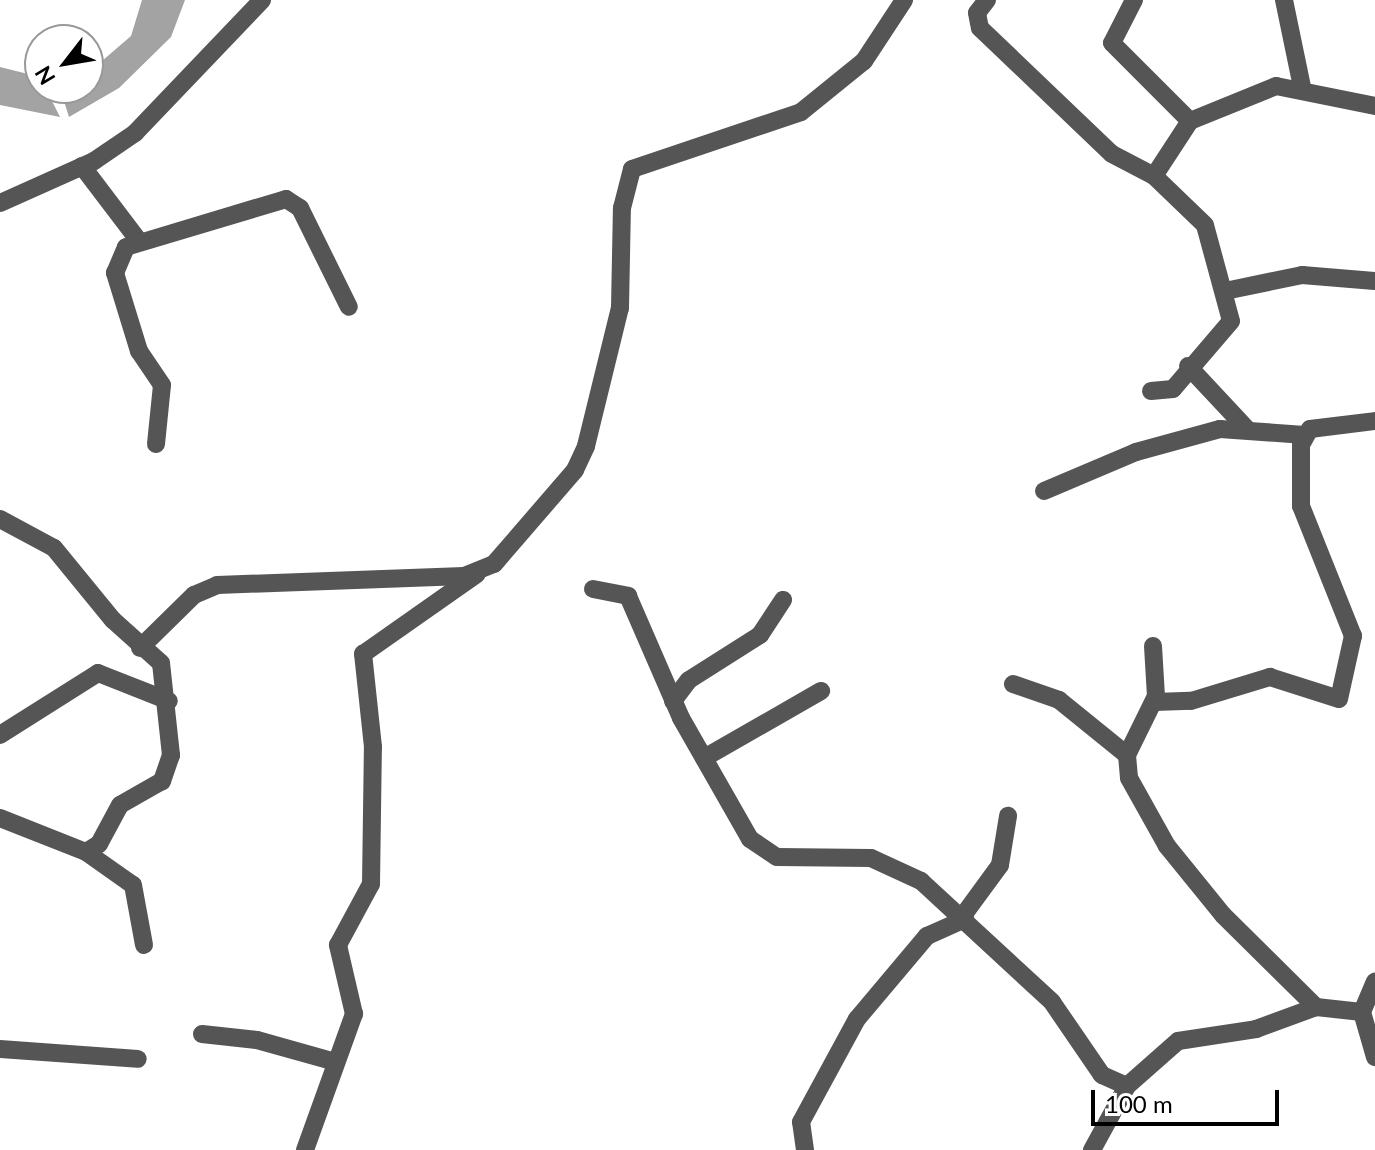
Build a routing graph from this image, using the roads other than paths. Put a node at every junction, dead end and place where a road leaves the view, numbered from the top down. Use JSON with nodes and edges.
{"nodes":[{"id":1,"x":262,"y":0,"type":"edge"},
{"id":2,"x":904,"y":0,"type":"edge"},
{"id":3,"x":987,"y":0,"type":"edge"},
{"id":4,"x":1134,"y":0,"type":"edge"},
{"id":5,"x":1284,"y":0,"type":"edge"},
{"id":6,"x":1302,"y":87,"type":"junction"},
{"id":7,"x":1375,"y":106,"type":"edge"},
{"id":8,"x":1190,"y":121,"type":"junction"},
{"id":9,"x":82,"y":166,"type":"junction"},
{"id":10,"x":1154,"y":176,"type":"junction"},
{"id":11,"x":0,"y":203,"type":"edge"},
{"id":12,"x":139,"y":241,"type":"junction"},
{"id":13,"x":1375,"y":281,"type":"edge"},
{"id":14,"x":1225,"y":291,"type":"junction"},
{"id":15,"x":349,"y":307,"type":"dead end"},
{"id":16,"x":1188,"y":366,"type":"junction"},
{"id":17,"x":1151,"y":391,"type":"dead end"},
{"id":18,"x":1375,"y":421,"type":"edge"},
{"id":19,"x":1246,"y":428,"type":"junction"},
{"id":20,"x":1305,"y":435,"type":"junction"},
{"id":21,"x":156,"y":444,"type":"dead end"},
{"id":22,"x":1044,"y":491,"type":"dead end"},
{"id":23,"x":0,"y":519,"type":"edge"},
{"id":24,"x":479,"y":573,"type":"junction"},
{"id":25,"x":593,"y":589,"type":"dead end"},
{"id":26,"x":783,"y":600,"type":"dead end"},
{"id":27,"x":1153,"y":646,"type":"dead end"},
{"id":28,"x":140,"y":648,"type":"junction"},
{"id":29,"x":1013,"y":684,"type":"dead end"},
{"id":30,"x":821,"y":691,"type":"dead end"},
{"id":31,"x":169,"y":701,"type":"junction"},
{"id":32,"x":673,"y":701,"type":"junction"},
{"id":33,"x":1154,"y":702,"type":"junction"},
{"id":34,"x":0,"y":735,"type":"edge"},
{"id":35,"x":1127,"y":755,"type":"junction"},
{"id":36,"x":704,"y":758,"type":"junction"},
{"id":37,"x":2,"y":814,"type":"edge"},
{"id":38,"x":1008,"y":816,"type":"dead end"},
{"id":39,"x":86,"y":852,"type":"junction"},
{"id":40,"x":964,"y":918,"type":"junction"},
{"id":41,"x":144,"y":945,"type":"dead end"},
{"id":42,"x":1375,"y":982,"type":"edge"},
{"id":43,"x":1316,"y":1007,"type":"junction"},
{"id":44,"x":1362,"y":1012,"type":"junction"},
{"id":45,"x":202,"y":1034,"type":"dead end"},
{"id":46,"x":0,"y":1049,"type":"edge"},
{"id":47,"x":1375,"y":1057,"type":"edge"},
{"id":48,"x":138,"y":1059,"type":"dead end"},
{"id":49,"x":336,"y":1062,"type":"junction"},
{"id":50,"x":1127,"y":1086,"type":"junction"},
{"id":51,"x":803,"y":1146,"type":"edge"},
{"id":52,"x":305,"y":1150,"type":"edge"},
{"id":53,"x":782,"y":1150,"type":"edge"},
{"id":54,"x":1092,"y":1150,"type":"edge"}],
"edges":[{"from":1,"to":9,"type":"street"},
{"from":2,"to":24,"type":"street"},
{"from":3,"to":10,"type":"street"},
{"from":4,"to":8,"type":"street"},
{"from":5,"to":6,"type":"street"},
{"from":6,"to":7,"type":"street"},
{"from":6,"to":8,"type":"street"},
{"from":8,"to":10,"type":"street"},
{"from":9,"to":11,"type":"street"},
{"from":9,"to":12,"type":"street"},
{"from":10,"to":14,"type":"street"},
{"from":12,"to":15,"type":"street"},
{"from":12,"to":21,"type":"street"},
{"from":13,"to":14,"type":"street"},
{"from":14,"to":16,"type":"street"},
{"from":16,"to":17,"type":"street"},
{"from":16,"to":19,"type":"street"},
{"from":18,"to":20,"type":"street"},
{"from":19,"to":20,"type":"street"},
{"from":19,"to":22,"type":"street"},
{"from":20,"to":33,"type":"street"},
{"from":23,"to":28,"type":"street"},
{"from":24,"to":28,"type":"street"},
{"from":24,"to":49,"type":"street"},
{"from":25,"to":32,"type":"street"},
{"from":26,"to":32,"type":"street"},
{"from":27,"to":33,"type":"street"},
{"from":28,"to":31,"type":"street"},
{"from":29,"to":35,"type":"street"},
{"from":30,"to":36,"type":"street"},
{"from":31,"to":34,"type":"street"},
{"from":31,"to":39,"type":"street"},
{"from":32,"to":36,"type":"street"},
{"from":33,"to":35,"type":"street"},
{"from":35,"to":43,"type":"street"},
{"from":36,"to":40,"type":"street"},
{"from":37,"to":39,"type":"street"},
{"from":38,"to":40,"type":"street"},
{"from":39,"to":41,"type":"street"},
{"from":40,"to":50,"type":"street"},
{"from":40,"to":51,"type":"street"},
{"from":42,"to":44,"type":"street"},
{"from":43,"to":44,"type":"street"},
{"from":43,"to":50,"type":"street"},
{"from":44,"to":47,"type":"street"},
{"from":45,"to":49,"type":"street"},
{"from":46,"to":48,"type":"street"},
{"from":49,"to":52,"type":"street"},
{"from":50,"to":54,"type":"street"},
{"from":51,"to":53,"type":"street"}]}
